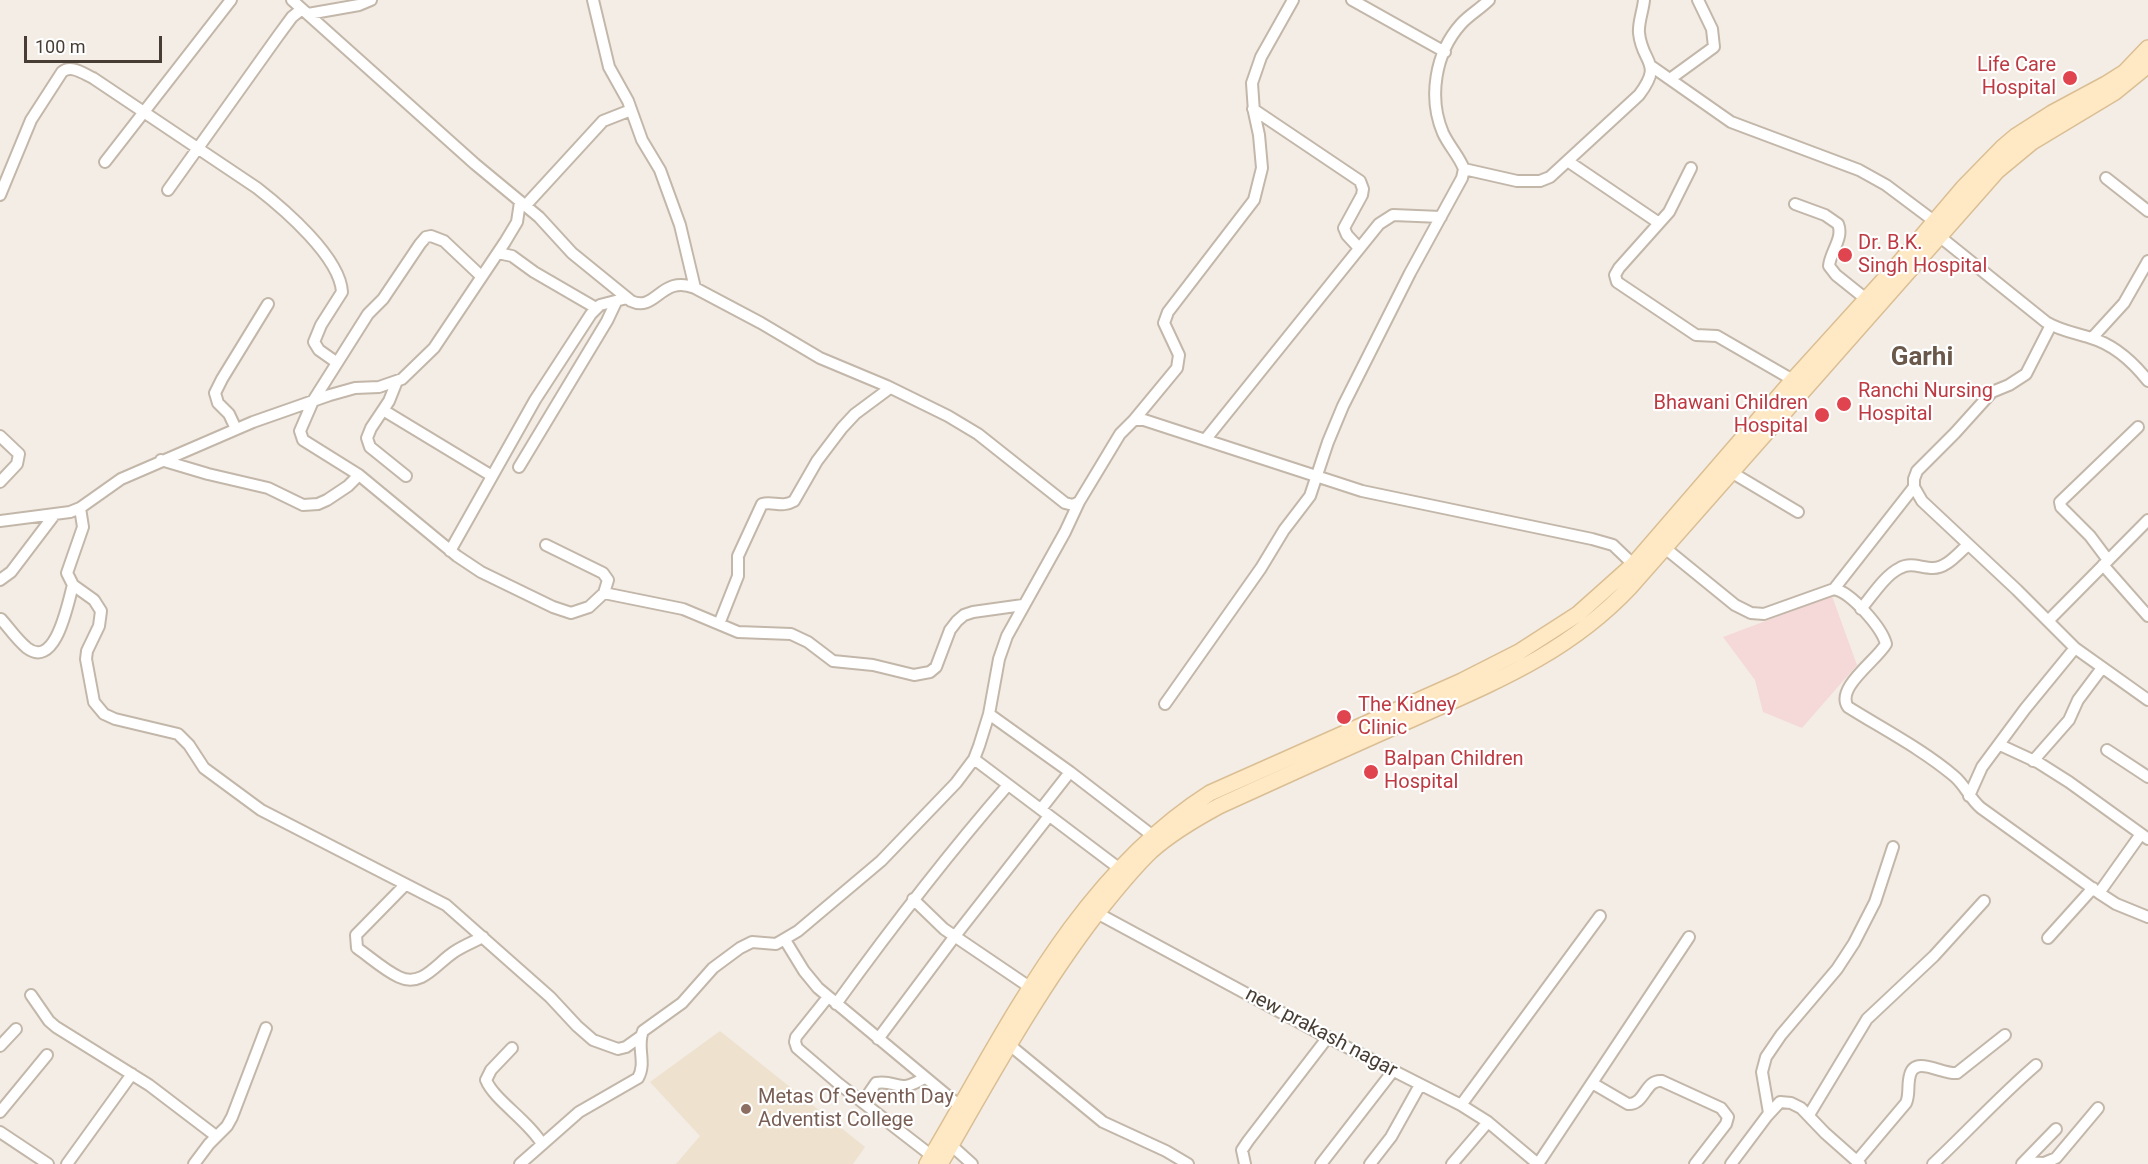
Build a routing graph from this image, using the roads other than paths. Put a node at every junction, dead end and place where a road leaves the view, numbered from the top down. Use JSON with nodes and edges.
{"nodes":[{"id":1,"x":231,"y":0,"type":"edge"},
{"id":2,"x":292,"y":0,"type":"edge"},
{"id":3,"x":371,"y":0,"type":"edge"},
{"id":4,"x":593,"y":0,"type":"edge"},
{"id":5,"x":1293,"y":0,"type":"edge"},
{"id":6,"x":1352,"y":0,"type":"edge"},
{"id":7,"x":1489,"y":0,"type":"edge"},
{"id":8,"x":1644,"y":0,"type":"edge"},
{"id":9,"x":1698,"y":0,"type":"edge"},
{"id":10,"x":305,"y":12,"type":"junction"},
{"id":11,"x":2148,"y":48,"type":"edge"},
{"id":12,"x":1445,"y":52,"type":"junction"},
{"id":13,"x":2148,"y":65,"type":"edge"},
{"id":14,"x":1651,"y":66,"type":"junction"},
{"id":15,"x":1670,"y":79,"type":"junction"},
{"id":16,"x":1253,"y":110,"type":"junction"},
{"id":17,"x":632,"y":111,"type":"junction"},
{"id":18,"x":144,"y":113,"type":"junction"},
{"id":19,"x":198,"y":150,"type":"junction"},
{"id":20,"x":105,"y":162,"type":"dead end"},
{"id":21,"x":1569,"y":162,"type":"junction"},
{"id":22,"x":1691,"y":168,"type":"dead end"},
{"id":23,"x":1464,"y":169,"type":"junction"},
{"id":24,"x":2106,"y":178,"type":"dead end"},
{"id":25,"x":168,"y":190,"type":"dead end"},
{"id":26,"x":0,"y":195,"type":"edge"},
{"id":27,"x":522,"y":204,"type":"junction"},
{"id":28,"x":1795,"y":204,"type":"dead end"},
{"id":29,"x":2148,"y":211,"type":"edge"},
{"id":30,"x":1441,"y":217,"type":"junction"},
{"id":31,"x":1659,"y":223,"type":"junction"},
{"id":32,"x":1936,"y":228,"type":"junction"},
{"id":33,"x":1359,"y":248,"type":"junction"},
{"id":34,"x":498,"y":253,"type":"junction"},
{"id":35,"x":2148,"y":261,"type":"edge"},
{"id":36,"x":482,"y":276,"type":"junction"},
{"id":37,"x":696,"y":288,"type":"junction"},
{"id":38,"x":627,"y":298,"type":"junction"},
{"id":39,"x":1866,"y":299,"type":"junction"},
{"id":40,"x":616,"y":302,"type":"junction"},
{"id":41,"x":268,"y":304,"type":"dead end"},
{"id":42,"x":596,"y":308,"type":"junction"},
{"id":43,"x":2051,"y":325,"type":"junction"},
{"id":44,"x":2092,"y":338,"type":"junction"},
{"id":45,"x":336,"y":362,"type":"junction"},
{"id":46,"x":1793,"y":380,"type":"junction"},
{"id":47,"x":397,"y":381,"type":"junction"},
{"id":48,"x":2148,"y":381,"type":"edge"},
{"id":49,"x":890,"y":388,"type":"junction"},
{"id":50,"x":313,"y":401,"type":"junction"},
{"id":51,"x":383,"y":410,"type":"junction"},
{"id":52,"x":1134,"y":420,"type":"junction"},
{"id":53,"x":2138,"y":427,"type":"dead end"},
{"id":54,"x":236,"y":429,"type":"junction"},
{"id":55,"x":0,"y":436,"type":"edge"},
{"id":56,"x":1205,"y":440,"type":"junction"},
{"id":57,"x":161,"y":460,"type":"junction"},
{"id":58,"x":519,"y":467,"type":"dead end"},
{"id":59,"x":1731,"y":472,"type":"junction"},
{"id":60,"x":359,"y":475,"type":"junction"},
{"id":61,"x":405,"y":476,"type":"dead end"},
{"id":62,"x":492,"y":476,"type":"junction"},
{"id":63,"x":1316,"y":476,"type":"junction"},
{"id":64,"x":0,"y":482,"type":"edge"},
{"id":65,"x":1914,"y":488,"type":"junction"},
{"id":66,"x":1079,"y":502,"type":"junction"},
{"id":67,"x":80,"y":508,"type":"junction"},
{"id":68,"x":1798,"y":512,"type":"dead end"},
{"id":69,"x":55,"y":514,"type":"junction"},
{"id":70,"x":2148,"y":520,"type":"edge"},
{"id":71,"x":0,"y":521,"type":"edge"},
{"id":72,"x":2139,"y":529,"type":"junction"},
{"id":73,"x":2148,"y":537,"type":"edge"},
{"id":74,"x":1660,"y":544,"type":"junction"},
{"id":75,"x":546,"y":545,"type":"dead end"},
{"id":76,"x":1968,"y":545,"type":"junction"},
{"id":77,"x":450,"y":551,"type":"junction"},
{"id":78,"x":2106,"y":563,"type":"junction"},
{"id":79,"x":1637,"y":569,"type":"junction"},
{"id":80,"x":0,"y":580,"type":"edge"},
{"id":81,"x":73,"y":585,"type":"junction"},
{"id":82,"x":1834,"y":589,"type":"junction"},
{"id":83,"x":604,"y":593,"type":"junction"},
{"id":84,"x":1023,"y":605,"type":"junction"},
{"id":85,"x":1861,"y":609,"type":"junction"},
{"id":86,"x":2148,"y":616,"type":"edge"},
{"id":87,"x":1,"y":619,"type":"edge"},
{"id":88,"x":2049,"y":620,"type":"junction"},
{"id":89,"x":719,"y":624,"type":"junction"},
{"id":90,"x":2074,"y":648,"type":"junction"},
{"id":91,"x":2102,"y":668,"type":"junction"},
{"id":92,"x":2148,"y":700,"type":"edge"},
{"id":93,"x":1165,"y":704,"type":"dead end"},
{"id":94,"x":989,"y":714,"type":"junction"},
{"id":95,"x":2000,"y":745,"type":"junction"},
{"id":96,"x":2107,"y":750,"type":"dead end"},
{"id":97,"x":974,"y":759,"type":"junction"},
{"id":98,"x":2033,"y":760,"type":"junction"},
{"id":99,"x":1070,"y":772,"type":"junction"},
{"id":100,"x":2148,"y":777,"type":"edge"},
{"id":101,"x":1008,"y":784,"type":"junction"},
{"id":102,"x":1969,"y":796,"type":"junction"},
{"id":103,"x":1045,"y":813,"type":"junction"},
{"id":104,"x":1153,"y":836,"type":"junction"},
{"id":105,"x":2144,"y":836,"type":"edge"},
{"id":106,"x":1893,"y":847,"type":"dead end"},
{"id":107,"x":1120,"y":869,"type":"junction"},
{"id":108,"x":405,"y":885,"type":"junction"},
{"id":109,"x":2096,"y":890,"type":"junction"},
{"id":110,"x":913,"y":899,"type":"junction"},
{"id":111,"x":1984,"y":901,"type":"dead end"},
{"id":112,"x":1097,"y":913,"type":"junction"},
{"id":113,"x":1600,"y":916,"type":"dead end"},
{"id":114,"x":2148,"y":917,"type":"edge"},
{"id":115,"x":955,"y":936,"type":"junction"},
{"id":116,"x":483,"y":937,"type":"junction"},
{"id":117,"x":1689,"y":937,"type":"dead end"},
{"id":118,"x":2048,"y":938,"type":"dead end"},
{"id":119,"x":785,"y":940,"type":"junction"},
{"id":120,"x":1031,"y":988,"type":"junction"},
{"id":121,"x":31,"y":995,"type":"dead end"},
{"id":122,"x":832,"y":1000,"type":"junction"},
{"id":123,"x":266,"y":1028,"type":"dead end"},
{"id":124,"x":16,"y":1029,"type":"dead end"},
{"id":125,"x":2005,"y":1035,"type":"dead end"},
{"id":126,"x":640,"y":1037,"type":"junction"},
{"id":127,"x":1328,"y":1037,"type":"junction"},
{"id":128,"x":878,"y":1039,"type":"junction"},
{"id":129,"x":1005,"y":1041,"type":"junction"},
{"id":130,"x":0,"y":1046,"type":"edge"},
{"id":131,"x":512,"y":1048,"type":"dead end"},
{"id":132,"x":47,"y":1055,"type":"dead end"},
{"id":133,"x":2036,"y":1065,"type":"dead end"},
{"id":134,"x":1393,"y":1071,"type":"junction"},
{"id":135,"x":132,"y":1074,"type":"junction"},
{"id":136,"x":924,"y":1078,"type":"junction"},
{"id":137,"x":1592,"y":1083,"type":"junction"},
{"id":138,"x":1420,"y":1085,"type":"junction"},
{"id":139,"x":863,"y":1102,"type":"junction"},
{"id":140,"x":1461,"y":1105,"type":"junction"},
{"id":141,"x":961,"y":1107,"type":"junction"},
{"id":142,"x":2098,"y":1108,"type":"dead end"},
{"id":143,"x":0,"y":1112,"type":"edge"},
{"id":144,"x":1769,"y":1113,"type":"junction"},
{"id":145,"x":1809,"y":1115,"type":"junction"},
{"id":146,"x":1488,"y":1122,"type":"junction"},
{"id":147,"x":2056,"y":1129,"type":"dead end"},
{"id":148,"x":0,"y":1132,"type":"edge"},
{"id":149,"x":216,"y":1136,"type":"junction"},
{"id":150,"x":542,"y":1144,"type":"junction"},
{"id":151,"x":951,"y":1146,"type":"junction"},
{"id":152,"x":933,"y":1161,"type":"edge"},
{"id":153,"x":1859,"y":1162,"type":"edge"},
{"id":154,"x":2023,"y":1163,"type":"edge"},
{"id":155,"x":48,"y":1164,"type":"edge"},
{"id":156,"x":67,"y":1164,"type":"edge"},
{"id":157,"x":194,"y":1164,"type":"edge"},
{"id":158,"x":520,"y":1164,"type":"edge"},
{"id":159,"x":972,"y":1164,"type":"edge"},
{"id":160,"x":1188,"y":1164,"type":"edge"},
{"id":161,"x":1245,"y":1164,"type":"edge"},
{"id":162,"x":1320,"y":1164,"type":"edge"},
{"id":163,"x":1370,"y":1164,"type":"edge"},
{"id":164,"x":1452,"y":1164,"type":"edge"},
{"id":165,"x":1538,"y":1164,"type":"edge"},
{"id":166,"x":1695,"y":1164,"type":"edge"},
{"id":167,"x":1731,"y":1164,"type":"edge"},
{"id":168,"x":1933,"y":1164,"type":"edge"}],
"edges":[{"from":1,"to":18,"type":"street"},
{"from":2,"to":10,"type":"street"},
{"from":3,"to":10,"type":"street"},
{"from":4,"to":17,"type":"street"},
{"from":5,"to":16,"type":"street"},
{"from":6,"to":12,"type":"street"},
{"from":7,"to":12,"type":"street"},
{"from":8,"to":14,"type":"street"},
{"from":9,"to":15,"type":"street"},
{"from":10,"to":19,"type":"street"},
{"from":10,"to":27,"type":"street"},
{"from":11,"to":32,"type":"main road"},
{"from":12,"to":23,"type":"street"},
{"from":13,"to":32,"type":"main road"},
{"from":14,"to":15,"type":"street"},
{"from":14,"to":21,"type":"street"},
{"from":15,"to":32,"type":"street"},
{"from":16,"to":33,"type":"street"},
{"from":16,"to":52,"type":"street"},
{"from":17,"to":27,"type":"street"},
{"from":17,"to":37,"type":"street"},
{"from":18,"to":19,"type":"street"},
{"from":18,"to":20,"type":"street"},
{"from":18,"to":26,"type":"street"},
{"from":19,"to":25,"type":"street"},
{"from":19,"to":45,"type":"street"},
{"from":21,"to":23,"type":"street"},
{"from":21,"to":31,"type":"street"},
{"from":22,"to":31,"type":"street"},
{"from":23,"to":30,"type":"street"},
{"from":24,"to":29,"type":"street"},
{"from":27,"to":34,"type":"street"},
{"from":27,"to":38,"type":"street"},
{"from":28,"to":39,"type":"street"},
{"from":30,"to":33,"type":"street"},
{"from":30,"to":63,"type":"street"},
{"from":31,"to":46,"type":"street"},
{"from":32,"to":39,"type":"main road"},
{"from":32,"to":43,"type":"street"},
{"from":32,"to":59,"type":"main road"},
{"from":33,"to":56,"type":"street"},
{"from":34,"to":36,"type":"street"},
{"from":34,"to":42,"type":"street"},
{"from":35,"to":44,"type":"street"},
{"from":36,"to":45,"type":"street"},
{"from":36,"to":47,"type":"street"},
{"from":37,"to":38,"type":"street"},
{"from":37,"to":49,"type":"street"},
{"from":38,"to":40,"type":"street"},
{"from":39,"to":46,"type":"main road"},
{"from":40,"to":42,"type":"street"},
{"from":40,"to":58,"type":"street"},
{"from":41,"to":54,"type":"street"},
{"from":42,"to":62,"type":"street"},
{"from":43,"to":44,"type":"street"},
{"from":43,"to":65,"type":"street"},
{"from":44,"to":48,"type":"street"},
{"from":45,"to":50,"type":"street"},
{"from":46,"to":74,"type":"main road"},
{"from":47,"to":50,"type":"street"},
{"from":47,"to":51,"type":"street"},
{"from":49,"to":66,"type":"street"},
{"from":49,"to":89,"type":"street"},
{"from":50,"to":54,"type":"street"},
{"from":50,"to":60,"type":"street"},
{"from":51,"to":61,"type":"street"},
{"from":51,"to":62,"type":"street"},
{"from":52,"to":56,"type":"street"},
{"from":52,"to":66,"type":"street"},
{"from":53,"to":78,"type":"street"},
{"from":54,"to":57,"type":"street"},
{"from":55,"to":64,"type":"street"},
{"from":56,"to":63,"type":"street"},
{"from":57,"to":60,"type":"street"},
{"from":57,"to":67,"type":"street"},
{"from":59,"to":68,"type":"street"},
{"from":59,"to":74,"type":"main road"},
{"from":60,"to":77,"type":"street"},
{"from":62,"to":77,"type":"street"},
{"from":63,"to":79,"type":"street"},
{"from":63,"to":93,"type":"street"},
{"from":65,"to":76,"type":"street"},
{"from":65,"to":82,"type":"street"},
{"from":66,"to":84,"type":"street"},
{"from":67,"to":69,"type":"street"},
{"from":67,"to":81,"type":"street"},
{"from":69,"to":71,"type":"street"},
{"from":69,"to":80,"type":"street"},
{"from":70,"to":72,"type":"street"},
{"from":72,"to":73,"type":"street"},
{"from":72,"to":78,"type":"street"},
{"from":74,"to":79,"type":"main road"},
{"from":74,"to":82,"type":"street"},
{"from":75,"to":83,"type":"street"},
{"from":76,"to":85,"type":"street"},
{"from":76,"to":88,"type":"street"},
{"from":77,"to":83,"type":"street"},
{"from":78,"to":86,"type":"street"},
{"from":78,"to":88,"type":"street"},
{"from":79,"to":104,"type":"main road"},
{"from":79,"to":112,"type":"main road"},
{"from":81,"to":87,"type":"street"},
{"from":81,"to":108,"type":"street"},
{"from":82,"to":85,"type":"street"},
{"from":83,"to":89,"type":"street"},
{"from":84,"to":89,"type":"street"},
{"from":84,"to":94,"type":"street"},
{"from":85,"to":102,"type":"street"},
{"from":88,"to":90,"type":"street"},
{"from":90,"to":91,"type":"street"},
{"from":90,"to":95,"type":"street"},
{"from":91,"to":92,"type":"street"},
{"from":91,"to":98,"type":"street"},
{"from":94,"to":97,"type":"street"},
{"from":94,"to":99,"type":"street"},
{"from":95,"to":98,"type":"street"},
{"from":95,"to":102,"type":"street"},
{"from":96,"to":100,"type":"street"},
{"from":97,"to":101,"type":"street"},
{"from":97,"to":119,"type":"street"},
{"from":98,"to":105,"type":"street"},
{"from":99,"to":103,"type":"street"},
{"from":99,"to":104,"type":"street"},
{"from":101,"to":103,"type":"street"},
{"from":101,"to":110,"type":"street"},
{"from":102,"to":109,"type":"street"},
{"from":103,"to":107,"type":"street"},
{"from":103,"to":115,"type":"street"},
{"from":104,"to":107,"type":"main road"},
{"from":105,"to":109,"type":"street"},
{"from":106,"to":144,"type":"street"},
{"from":107,"to":120,"type":"main road"},
{"from":108,"to":116,"type":"street"},
{"from":108,"to":116,"type":"street"},
{"from":109,"to":114,"type":"street"},
{"from":109,"to":118,"type":"street"},
{"from":110,"to":115,"type":"street"},
{"from":110,"to":122,"type":"street"},
{"from":111,"to":145,"type":"street"},
{"from":112,"to":127,"type":"street","name":"new prakash nagar"},
{"from":112,"to":129,"type":"main road"},
{"from":113,"to":140,"type":"street"},
{"from":115,"to":120,"type":"street"},
{"from":115,"to":128,"type":"street"},
{"from":116,"to":126,"type":"street"},
{"from":117,"to":137,"type":"street"},
{"from":119,"to":122,"type":"street"},
{"from":119,"to":126,"type":"street"},
{"from":120,"to":129,"type":"main road"},
{"from":121,"to":135,"type":"street"},
{"from":122,"to":128,"type":"street"},
{"from":122,"to":139,"type":"street"},
{"from":123,"to":149,"type":"street"},
{"from":124,"to":130,"type":"street"},
{"from":125,"to":153,"type":"street"},
{"from":126,"to":150,"type":"street"},
{"from":127,"to":134,"type":"street","name":"new prakash nagar"},
{"from":127,"to":161,"type":"street"},
{"from":128,"to":136,"type":"street"},
{"from":129,"to":141,"type":"main road"},
{"from":129,"to":151,"type":"main road"},
{"from":129,"to":160,"type":"street"},
{"from":131,"to":150,"type":"street"},
{"from":132,"to":143,"type":"street"},
{"from":133,"to":168,"type":"street"},
{"from":134,"to":138,"type":"street","name":"new prakash nagar"},
{"from":134,"to":162,"type":"street"},
{"from":135,"to":149,"type":"street"},
{"from":135,"to":156,"type":"street"},
{"from":136,"to":139,"type":"street"},
{"from":136,"to":141,"type":"street"},
{"from":137,"to":165,"type":"street"},
{"from":137,"to":166,"type":"street"},
{"from":138,"to":140,"type":"street","name":"new prakash nagar"},
{"from":138,"to":163,"type":"street"},
{"from":139,"to":152,"type":"street"},
{"from":140,"to":146,"type":"street","name":"new prakash nagar"},
{"from":141,"to":152,"type":"main road"},
{"from":142,"to":154,"type":"street"},
{"from":144,"to":145,"type":"street"},
{"from":144,"to":167,"type":"street"},
{"from":145,"to":153,"type":"street"},
{"from":146,"to":164,"type":"street"},
{"from":146,"to":165,"type":"street","name":"new prakash nagar"},
{"from":147,"to":154,"type":"street"},
{"from":148,"to":155,"type":"street"},
{"from":149,"to":157,"type":"street"},
{"from":150,"to":158,"type":"street"},
{"from":151,"to":152,"type":"main road"},
{"from":151,"to":159,"type":"street"}]}
